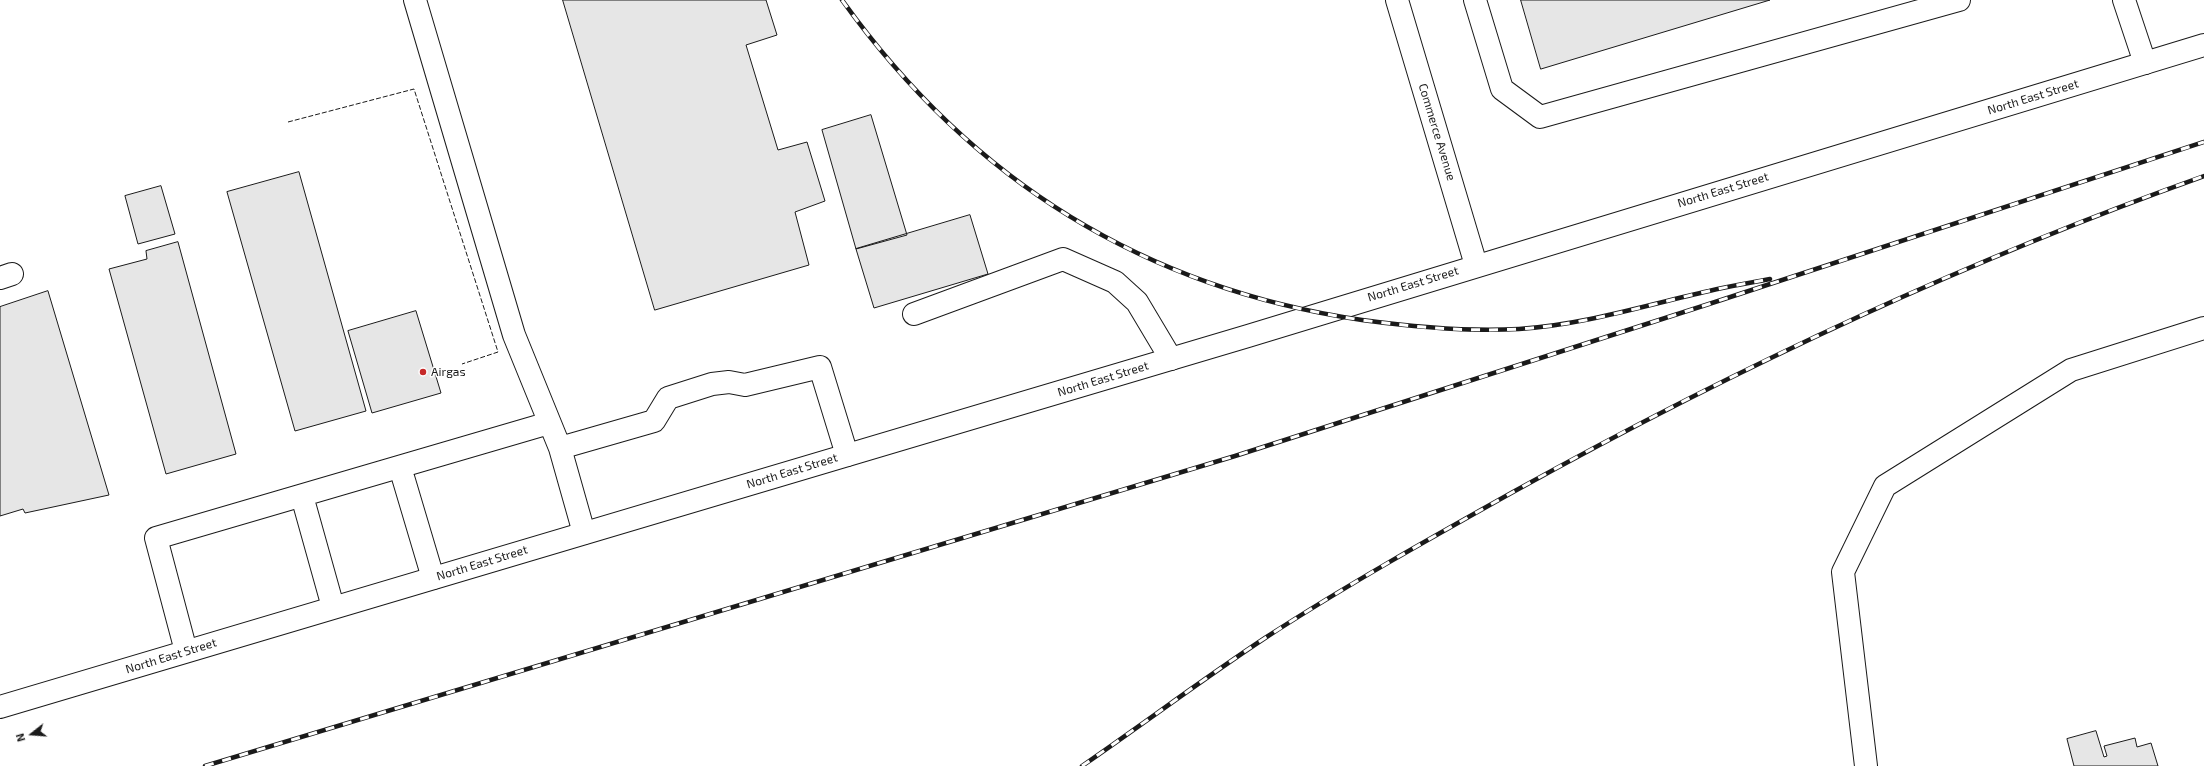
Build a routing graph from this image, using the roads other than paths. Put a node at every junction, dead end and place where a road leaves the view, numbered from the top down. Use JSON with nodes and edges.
{"nodes":[{"id":1,"x":415,"y":0,"type":"edge"},
{"id":2,"x":1397,"y":0,"type":"edge"},
{"id":3,"x":1475,"y":0,"type":"edge"},
{"id":4,"x":2124,"y":0,"type":"edge"},
{"id":5,"x":1946,"y":2,"type":"edge"},
{"id":6,"x":2204,"y":45,"type":"edge"},
{"id":7,"x":2145,"y":63,"type":"junction"},
{"id":8,"x":1476,"y":265,"type":"junction"},
{"id":9,"x":914,"y":314,"type":"dead end"},
{"id":10,"x":2204,"y":328,"type":"edge"},
{"id":11,"x":1171,"y":359,"type":"junction"},
{"id":12,"x":549,"y":423,"type":"junction"},
{"id":13,"x":560,"y":448,"type":"junction"},
{"id":14,"x":847,"y":455,"type":"junction"},
{"id":15,"x":400,"y":467,"type":"junction"},
{"id":16,"x":302,"y":496,"type":"junction"},
{"id":17,"x":584,"y":533,"type":"junction"},
{"id":18,"x":433,"y":578,"type":"junction"},
{"id":19,"x":333,"y":607,"type":"junction"},
{"id":20,"x":186,"y":651,"type":"junction"},
{"id":21,"x":0,"y":707,"type":"edge"},
{"id":22,"x":1866,"y":766,"type":"edge"}],
"edges":[{"from":1,"to":12,"type":"main road"},
{"from":2,"to":8,"type":"main road","name":"Commerce Avenue"},
{"from":3,"to":5,"type":"main road"},
{"from":4,"to":7,"type":"main road"},
{"from":6,"to":7,"type":"main road","name":"North East Street"},
{"from":7,"to":8,"type":"main road","name":"North East Street"},
{"from":8,"to":11,"type":"main road","name":"North East Street"},
{"from":9,"to":11,"type":"main road"},
{"from":10,"to":22,"type":"main road"},
{"from":11,"to":14,"type":"main road","name":"North East Street"},
{"from":12,"to":13,"type":"main road"},
{"from":12,"to":15,"type":"main road"},
{"from":13,"to":14,"type":"main road"},
{"from":13,"to":17,"type":"main road"},
{"from":14,"to":17,"type":"main road","name":"North East Street"},
{"from":15,"to":16,"type":"main road"},
{"from":15,"to":18,"type":"main road"},
{"from":16,"to":19,"type":"main road"},
{"from":16,"to":20,"type":"main road"},
{"from":17,"to":18,"type":"main road","name":"North East Street"},
{"from":18,"to":19,"type":"main road","name":"North East Street"},
{"from":19,"to":20,"type":"main road","name":"North East Street"},
{"from":20,"to":21,"type":"main road","name":"North East Street"}]}
